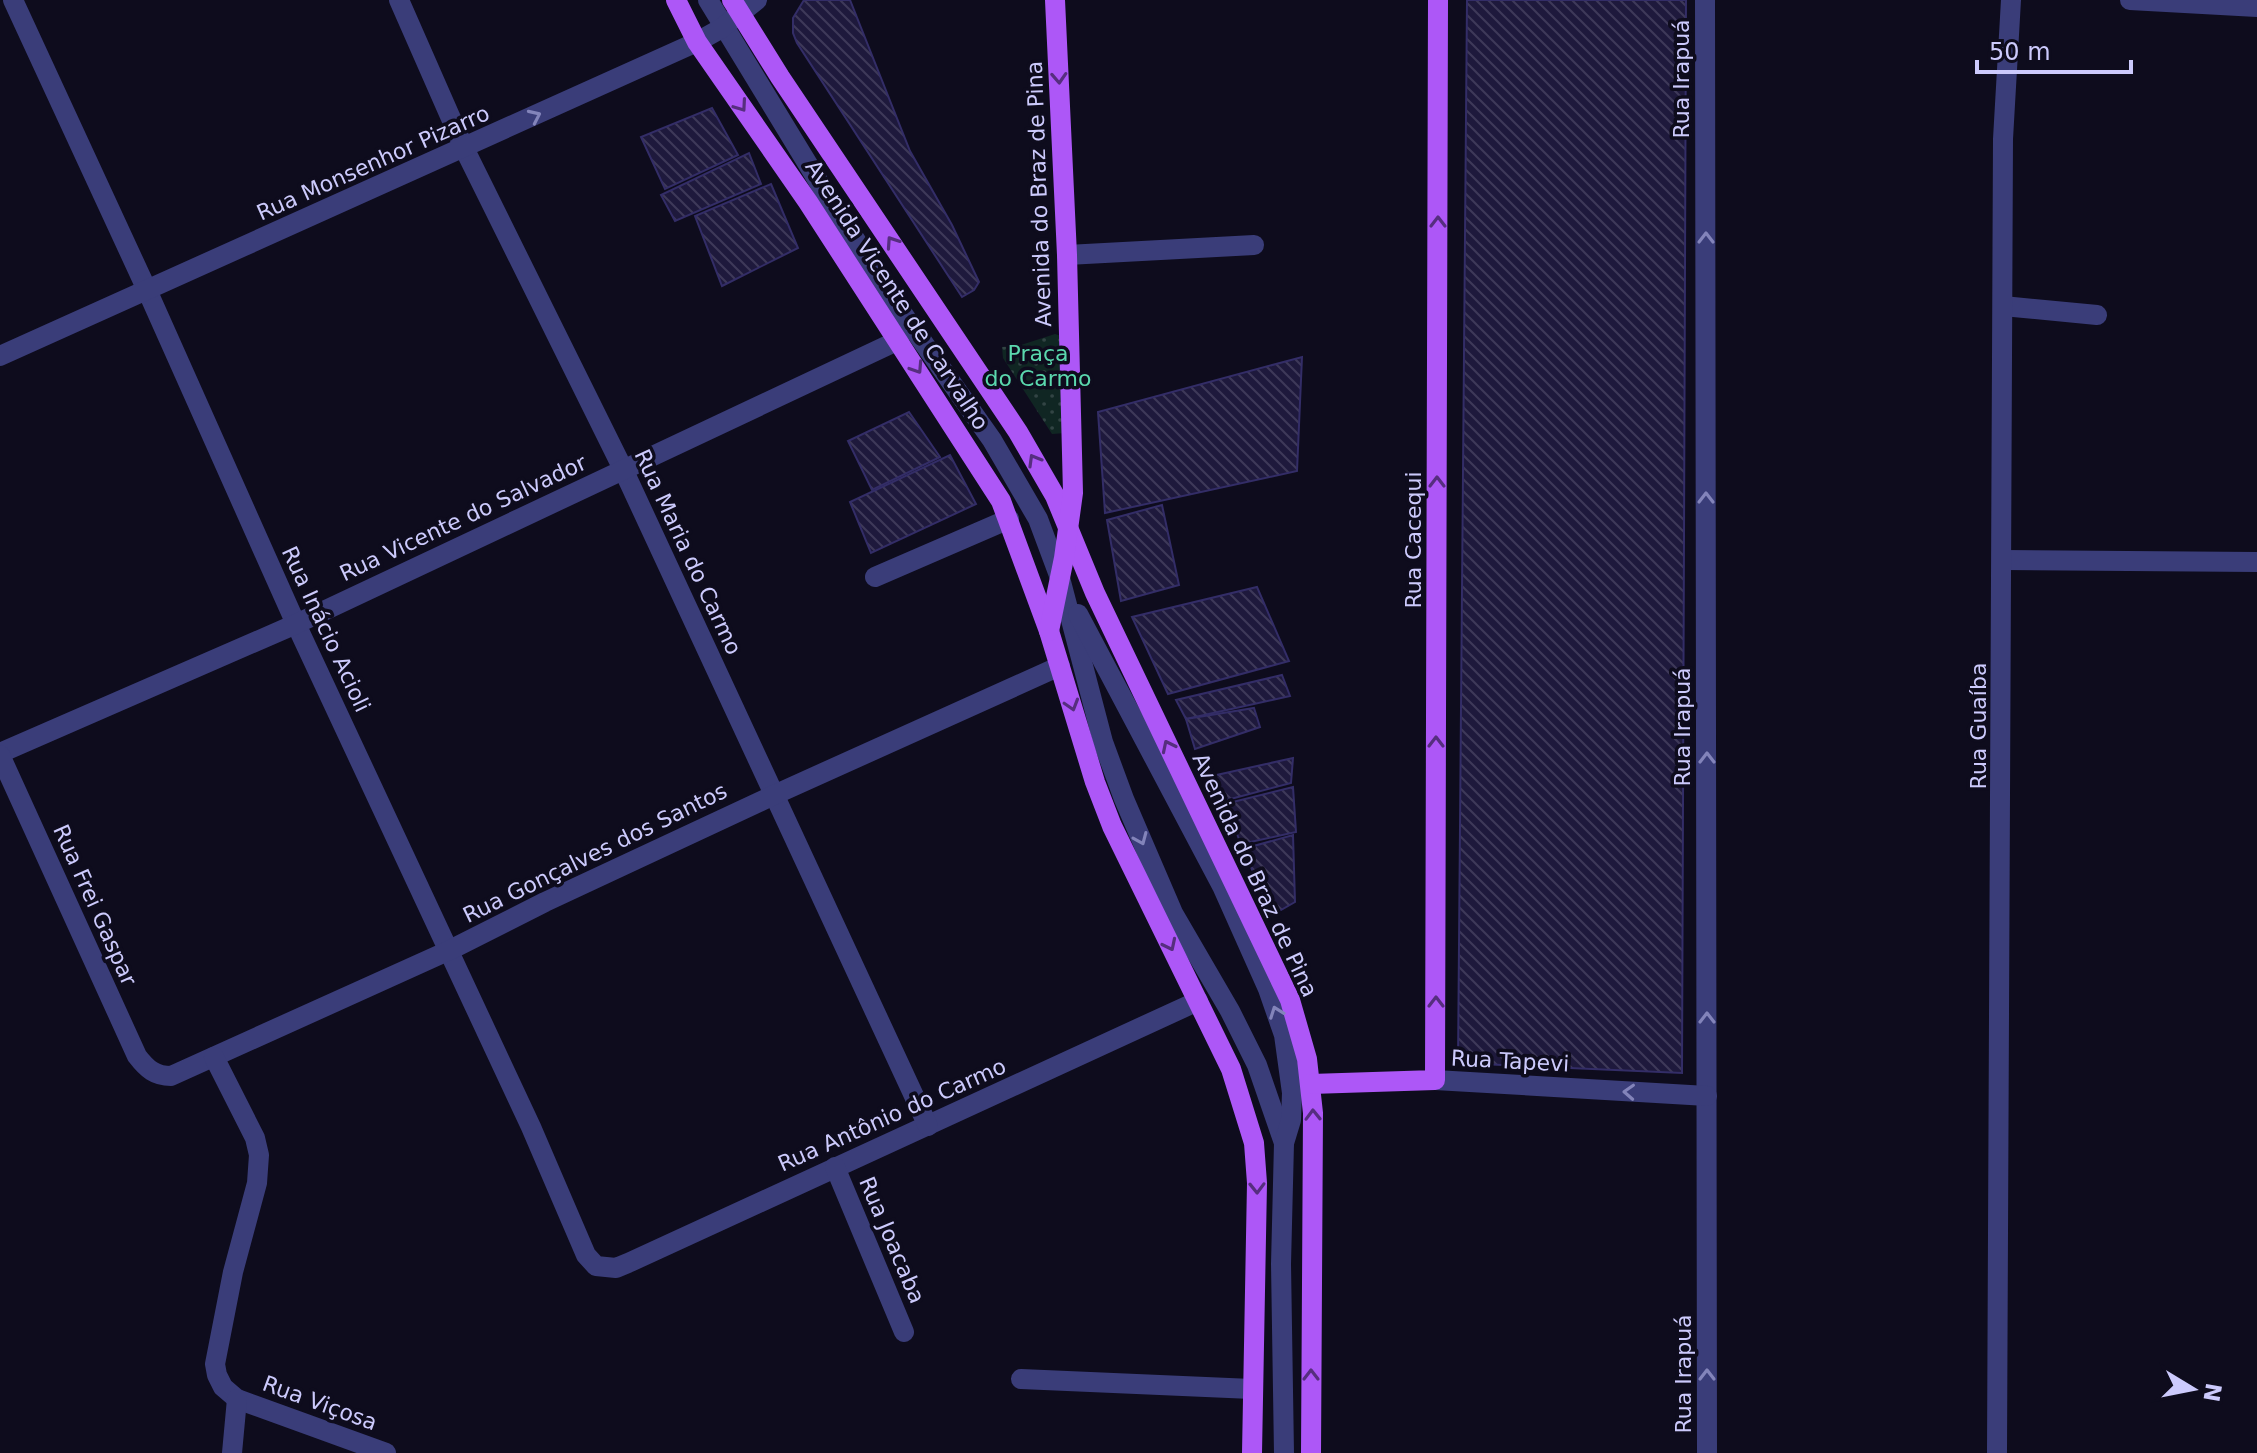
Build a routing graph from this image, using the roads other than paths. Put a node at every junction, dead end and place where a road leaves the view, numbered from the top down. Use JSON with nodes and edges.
{"nodes":[{"id":1,"x":13,"y":0,"type":"edge"},
{"id":2,"x":399,"y":0,"type":"edge"},
{"id":3,"x":676,"y":0,"type":"edge"},
{"id":4,"x":708,"y":0,"type":"edge"},
{"id":5,"x":757,"y":0,"type":"edge"},
{"id":6,"x":1055,"y":0,"type":"edge"},
{"id":7,"x":1438,"y":0,"type":"edge"},
{"id":8,"x":1705,"y":0,"type":"edge"},
{"id":9,"x":2011,"y":0,"type":"edge"},
{"id":10,"x":2130,"y":0,"type":"edge"},
{"id":11,"x":2257,"y":7,"type":"edge"},
{"id":12,"x":736,"y":8,"type":"edge"},
{"id":13,"x":722,"y":28,"type":"junction"},
{"id":14,"x":697,"y":42,"type":"junction"},
{"id":15,"x":464,"y":148,"type":"junction"},
{"id":16,"x":1254,"y":245,"type":"dead end"},
{"id":17,"x":1067,"y":255,"type":"junction"},
{"id":18,"x":147,"y":290,"type":"junction"},
{"id":19,"x":2003,"y":306,"type":"junction"},
{"id":20,"x":2097,"y":315,"type":"dead end"},
{"id":21,"x":899,"y":340,"type":"junction"},
{"id":22,"x":0,"y":356,"type":"edge"},
{"id":23,"x":623,"y":469,"type":"junction"},
{"id":24,"x":1009,"y":519,"type":"junction"},
{"id":25,"x":1069,"y":529,"type":"junction"},
{"id":26,"x":2003,"y":560,"type":"junction"},
{"id":27,"x":2257,"y":562,"type":"edge"},
{"id":28,"x":875,"y":577,"type":"dead end"},
{"id":29,"x":1060,"y":578,"type":"junction"},
{"id":30,"x":296,"y":624,"type":"junction"},
{"id":31,"x":1049,"y":631,"type":"junction"},
{"id":32,"x":1060,"y":666,"type":"junction"},
{"id":33,"x":0,"y":754,"type":"edge"},
{"id":34,"x":774,"y":795,"type":"junction"},
{"id":35,"x":450,"y":950,"type":"junction"},
{"id":36,"x":1198,"y":1001,"type":"junction"},
{"id":37,"x":214,"y":1057,"type":"junction"},
{"id":38,"x":151,"y":1071,"type":"joint"},
{"id":39,"x":1435,"y":1080,"type":"junction"},
{"id":40,"x":1311,"y":1084,"type":"junction"},
{"id":41,"x":1707,"y":1096,"type":"junction"},
{"id":42,"x":928,"y":1126,"type":"junction"},
{"id":43,"x":1284,"y":1143,"type":"junction"},
{"id":44,"x":835,"y":1167,"type":"junction"},
{"id":45,"x":605,"y":1268,"type":"joint"},
{"id":46,"x":904,"y":1332,"type":"dead end"},
{"id":47,"x":1021,"y":1379,"type":"dead end"},
{"id":48,"x":1252,"y":1389,"type":"junction"},
{"id":49,"x":237,"y":1399,"type":"junction"},
{"id":50,"x":232,"y":1453,"type":"edge"},
{"id":51,"x":386,"y":1453,"type":"edge"},
{"id":52,"x":1252,"y":1453,"type":"edge"},
{"id":53,"x":1284,"y":1453,"type":"edge"},
{"id":54,"x":1311,"y":1453,"type":"edge"},
{"id":55,"x":1707,"y":1453,"type":"edge"},
{"id":56,"x":1997,"y":1453,"type":"edge"}],
"edges":[{"from":1,"to":18,"type":"street","name":"Rua Inácio Acioli"},
{"from":2,"to":15,"type":"street","name":"Rua Maria do Carmo"},
{"from":3,"to":14,"type":"main road","name":"Avenida Vicente de Carvalho"},
{"from":4,"to":13,"type":"street"},
{"from":5,"to":12,"type":"street","name":"Rua Monsenhor Pizarro"},
{"from":6,"to":17,"type":"main road","name":"Avenida do Braz de Pina","one_way":true},
{"from":39,"to":7,"type":"main road","name":"Rua Cacequi","one_way":true},
{"from":41,"to":8,"type":"street","name":"Rua Irapuá","one_way":true},
{"from":9,"to":19,"type":"street","name":"Rua Guaíba"},
{"from":10,"to":11,"type":"street"},
{"from":12,"to":13,"type":"street","name":"Rua Monsenhor Pizarro"},
{"from":25,"to":12,"type":"main road","name":"Avenida Vicente de Carvalho","one_way":true},
{"from":13,"to":14,"type":"street","name":"Rua Monsenhor Pizarro"},
{"from":13,"to":29,"type":"street"},
{"from":15,"to":14,"type":"street","name":"Rua Monsenhor Pizarro","one_way":true},
{"from":14,"to":21,"type":"main road","name":"Avenida Vicente de Carvalho","one_way":true},
{"from":15,"to":18,"type":"street","name":"Rua Monsenhor Pizarro"},
{"from":15,"to":23,"type":"street","name":"Rua Maria do Carmo"},
{"from":16,"to":17,"type":"street"},
{"from":17,"to":25,"type":"main road","name":"Avenida do Braz de Pina"},
{"from":18,"to":22,"type":"street","name":"Rua Monsenhor Pizarro"},
{"from":18,"to":30,"type":"street","name":"Rua Inácio Acioli"},
{"from":19,"to":20,"type":"street"},
{"from":19,"to":26,"type":"street","name":"Rua Guaíba"},
{"from":21,"to":23,"type":"street","name":"Rua Vicente do Salvador"},
{"from":21,"to":24,"type":"main road","name":"Avenida Vicente de Carvalho","one_way":true},
{"from":23,"to":30,"type":"street","name":"Rua Vicente do Salvador"},
{"from":23,"to":34,"type":"street","name":"Rua Maria do Carmo"},
{"from":24,"to":28,"type":"street"},
{"from":24,"to":31,"type":"main road","name":"Avenida Vicente de Carvalho"},
{"from":25,"to":29,"type":"main road","name":"Avenida do Braz de Pina"},
{"from":40,"to":25,"type":"main road","name":"Avenida do Braz de Pina","one_way":true},
{"from":26,"to":27,"type":"street"},
{"from":26,"to":56,"type":"street","name":"Rua Guaíba"},
{"from":29,"to":31,"type":"main road","name":"Avenida do Braz de Pina"},
{"from":29,"to":43,"type":"street","one_way":true},
{"from":43,"to":29,"type":"street","one_way":true},
{"from":30,"to":33,"type":"street","name":"Rua Vicente do Salvador"},
{"from":30,"to":35,"type":"street","name":"Rua Inácio Acioli"},
{"from":31,"to":32,"type":"main road","name":"Avenida do Braz de Pina"},
{"from":32,"to":34,"type":"street","name":"Rua Gonçalves dos Santos"},
{"from":32,"to":36,"type":"main road","name":"Avenida do Braz de Pina","one_way":true},
{"from":33,"to":38,"type":"street","name":"Rua Frei Gaspar"},
{"from":34,"to":35,"type":"street","name":"Rua Gonçalves dos Santos"},
{"from":34,"to":42,"type":"street","name":"Rua Maria do Carmo"},
{"from":35,"to":37,"type":"street","name":"Rua Gonçalves dos Santos"},
{"from":35,"to":45,"type":"street","name":"Rua Inácio Acioli"},
{"from":36,"to":42,"type":"street","name":"Rua Antônio do Carmo"},
{"from":36,"to":48,"type":"main road","name":"Avenida do Braz de Pina","one_way":true},
{"from":37,"to":38,"type":"street","name":"Rua Gonçalves dos Santos"},
{"from":37,"to":49,"type":"street"},
{"from":39,"to":40,"type":"main road","name":"Rua Tapevi"},
{"from":41,"to":39,"type":"street","name":"Rua Tapevi","one_way":true},
{"from":54,"to":40,"type":"main road","name":"Avenida do Braz de Pina","one_way":true},
{"from":55,"to":41,"type":"street","name":"Rua Irapuá","one_way":true},
{"from":42,"to":44,"type":"street","name":"Rua Antônio do Carmo"},
{"from":43,"to":53,"type":"street"},
{"from":44,"to":45,"type":"street","name":"Rua Antônio do Carmo"},
{"from":44,"to":46,"type":"street","name":"Rua Joacaba"},
{"from":47,"to":48,"type":"street"},
{"from":48,"to":52,"type":"main road","name":"Avenida do Braz de Pina"},
{"from":49,"to":50,"type":"street"},
{"from":49,"to":51,"type":"street","name":"Rua Viçosa"}]}
